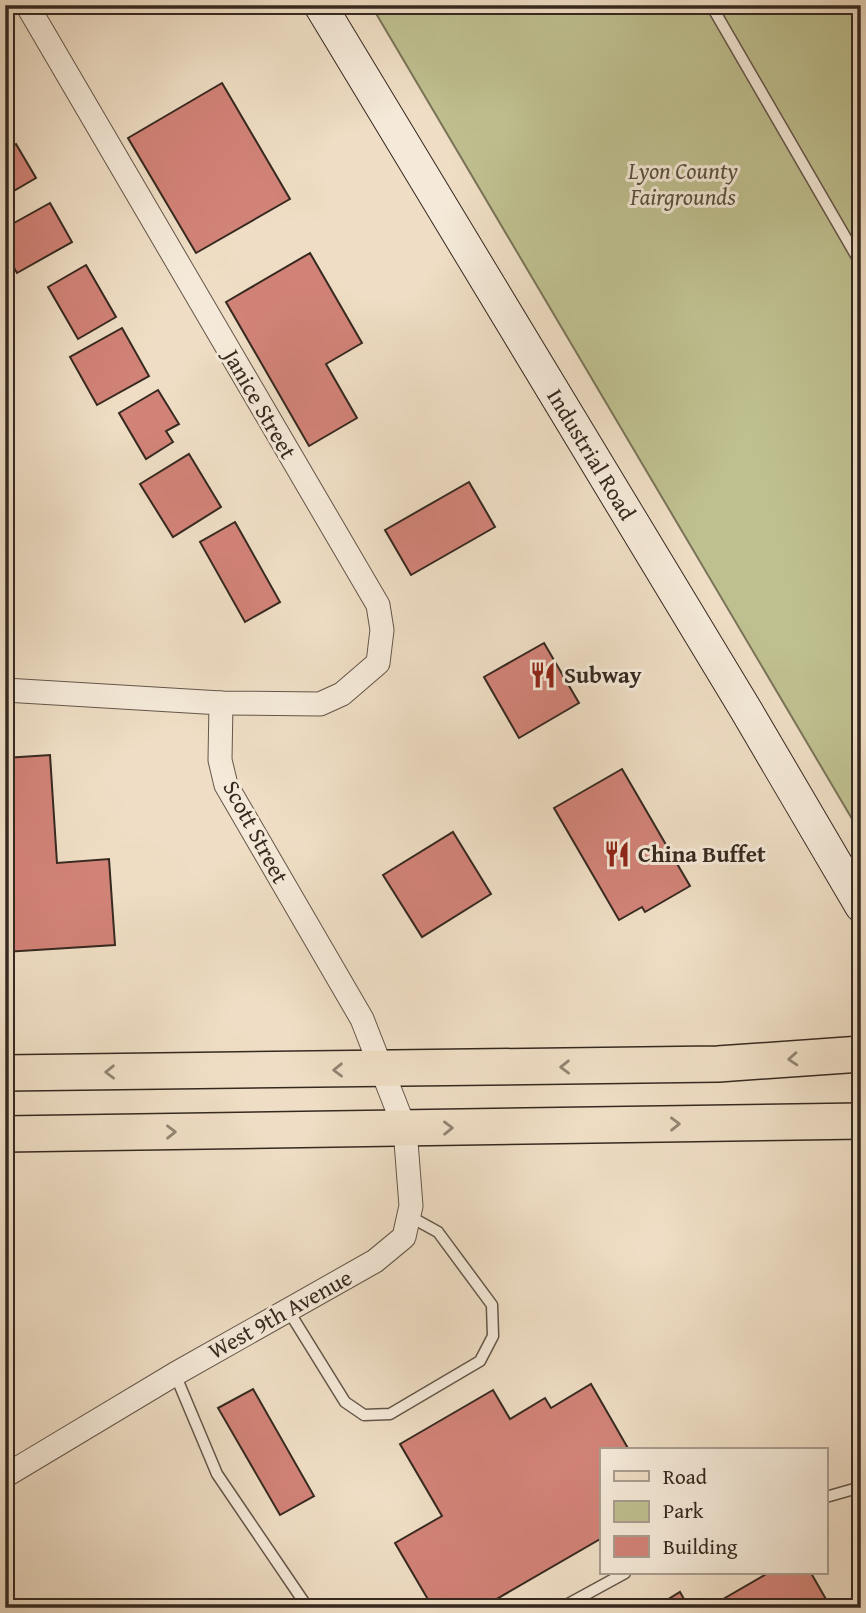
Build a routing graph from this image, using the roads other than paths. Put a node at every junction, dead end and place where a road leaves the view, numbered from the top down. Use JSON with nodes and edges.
{"nodes":[{"id":1,"x":27,"y":5,"type":"edge"},
{"id":2,"x":320,"y":5,"type":"edge"},
{"id":3,"x":711,"y":5,"type":"edge"},
{"id":4,"x":861,"y":264,"type":"edge"},
{"id":5,"x":5,"y":690,"type":"edge"},
{"id":6,"x":221,"y":703,"type":"junction"},
{"id":7,"x":861,"y":906,"type":"edge"},
{"id":8,"x":861,"y":1054,"type":"edge"},
{"id":9,"x":381,"y":1070,"type":"junction"},
{"id":10,"x":5,"y":1073,"type":"edge"},
{"id":11,"x":861,"y":1121,"type":"edge"},
{"id":12,"x":405,"y":1129,"type":"junction"},
{"id":13,"x":5,"y":1134,"type":"edge"},
{"id":14,"x":409,"y":1216,"type":"junction"},
{"id":15,"x":288,"y":1310,"type":"junction"},
{"id":16,"x":175,"y":1374,"type":"junction"},
{"id":17,"x":5,"y":1476,"type":"edge"},
{"id":18,"x":861,"y":1488,"type":"edge"},
{"id":19,"x":828,"y":1496,"type":"edge"},
{"id":20,"x":623,"y":1574,"type":"edge"},
{"id":21,"x":308,"y":1608,"type":"edge"},
{"id":22,"x":561,"y":1608,"type":"edge"}],
"edges":[{"from":1,"to":6,"type":"street","name":"Janice Street"},
{"from":2,"to":7,"type":"main road","name":"Industrial Road"},
{"from":3,"to":4,"type":"lane"},
{"from":5,"to":6,"type":"street"},
{"from":6,"to":9,"type":"street","name":"Scott Street"},
{"from":8,"to":9,"type":"main road","one_way":true},
{"from":9,"to":10,"type":"main road","one_way":true},
{"from":9,"to":12,"type":"street","name":"West 9th Avenue"},
{"from":12,"to":11,"type":"main road","one_way":true},
{"from":13,"to":12,"type":"main road","one_way":true},
{"from":12,"to":14,"type":"street","name":"West 9th Avenue"},
{"from":14,"to":15,"type":"street","name":"West 9th Avenue"},
{"from":14,"to":15,"type":"lane"},
{"from":15,"to":16,"type":"street","name":"West 9th Avenue"},
{"from":16,"to":17,"type":"street","name":"West 9th Avenue"},
{"from":16,"to":21,"type":"lane"},
{"from":18,"to":19,"type":"lane"},
{"from":20,"to":22,"type":"lane"}]}
